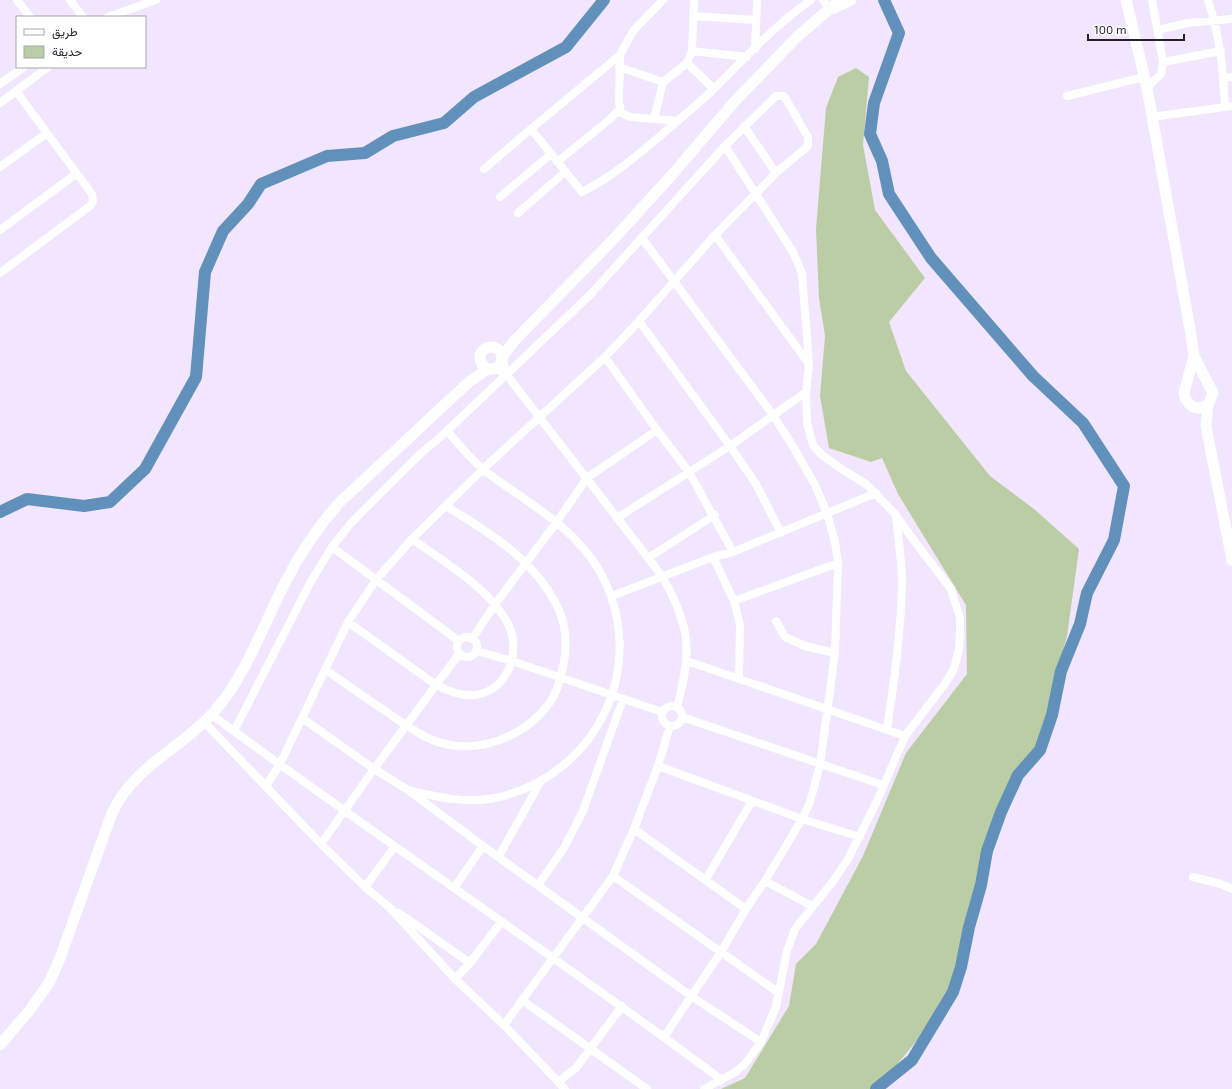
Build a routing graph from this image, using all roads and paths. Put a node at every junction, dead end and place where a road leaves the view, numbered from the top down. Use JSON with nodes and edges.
{"nodes":[{"id":1,"x":17,"y":0,"type":"edge"},
{"id":2,"x":70,"y":0,"type":"edge"},
{"id":3,"x":156,"y":0,"type":"edge"},
{"id":4,"x":664,"y":0,"type":"edge"},
{"id":5,"x":694,"y":0,"type":"edge"},
{"id":6,"x":757,"y":0,"type":"edge"},
{"id":7,"x":811,"y":0,"type":"edge"},
{"id":8,"x":823,"y":0,"type":"edge"},
{"id":9,"x":840,"y":0,"type":"edge"},
{"id":10,"x":851,"y":0,"type":"edge"},
{"id":11,"x":1126,"y":0,"type":"edge"},
{"id":12,"x":1152,"y":0,"type":"edge"},
{"id":13,"x":1208,"y":0,"type":"edge"},
{"id":14,"x":830,"y":10,"type":"junction"},
{"id":15,"x":29,"y":16,"type":"edge"},
{"id":16,"x":82,"y":16,"type":"edge"},
{"id":17,"x":111,"y":16,"type":"edge"},
{"id":18,"x":693,"y":16,"type":"junction"},
{"id":19,"x":1232,"y":19,"type":"edge"},
{"id":20,"x":756,"y":20,"type":"junction"},
{"id":21,"x":1215,"y":21,"type":"junction"},
{"id":22,"x":1158,"y":30,"type":"junction"},
{"id":23,"x":755,"y":49,"type":"junction"},
{"id":24,"x":692,"y":51,"type":"junction"},
{"id":25,"x":1221,"y":51,"type":"junction"},
{"id":26,"x":620,"y":55,"type":"junction"},
{"id":27,"x":746,"y":56,"type":"junction"},
{"id":28,"x":1163,"y":62,"type":"junction"},
{"id":29,"x":687,"y":63,"type":"junction"},
{"id":30,"x":619,"y":67,"type":"junction"},
{"id":31,"x":22,"y":68,"type":"edge"},
{"id":32,"x":47,"y":68,"type":"edge"},
{"id":33,"x":1144,"y":76,"type":"junction"},
{"id":34,"x":1228,"y":77,"type":"edge"},
{"id":35,"x":2,"y":79,"type":"edge"},
{"id":36,"x":663,"y":82,"type":"junction"},
{"id":37,"x":1147,"y":88,"type":"junction"},
{"id":38,"x":714,"y":89,"type":"junction"},
{"id":39,"x":16,"y":91,"type":"junction"},
{"id":40,"x":1067,"y":96,"type":"dead end"},
{"id":41,"x":0,"y":103,"type":"edge"},
{"id":42,"x":1229,"y":107,"type":"edge"},
{"id":43,"x":620,"y":109,"type":"junction"},
{"id":44,"x":1152,"y":117,"type":"junction"},
{"id":45,"x":654,"y":119,"type":"junction"},
{"id":46,"x":678,"y":121,"type":"junction"},
{"id":47,"x":744,"y":126,"type":"junction"},
{"id":48,"x":531,"y":129,"type":"junction"},
{"id":49,"x":48,"y":133,"type":"junction"},
{"id":50,"x":725,"y":146,"type":"junction"},
{"id":51,"x":551,"y":154,"type":"junction"},
{"id":52,"x":557,"y":162,"type":"junction"},
{"id":53,"x":0,"y":167,"type":"edge"},
{"id":54,"x":484,"y":169,"type":"dead end"},
{"id":55,"x":566,"y":172,"type":"junction"},
{"id":56,"x":776,"y":173,"type":"junction"},
{"id":57,"x":76,"y":174,"type":"junction"},
{"id":58,"x":755,"y":194,"type":"junction"},
{"id":59,"x":500,"y":197,"type":"dead end"},
{"id":60,"x":518,"y":214,"type":"dead end"},
{"id":61,"x":0,"y":230,"type":"edge"},
{"id":62,"x":715,"y":235,"type":"junction"},
{"id":63,"x":642,"y":238,"type":"junction"},
{"id":64,"x":0,"y":273,"type":"edge"},
{"id":65,"x":674,"y":282,"type":"junction"},
{"id":66,"x":639,"y":321,"type":"junction"},
{"id":67,"x":500,"y":354,"type":"junction"},
{"id":68,"x":1194,"y":356,"type":"junction"},
{"id":69,"x":605,"y":357,"type":"junction"},
{"id":70,"x":480,"y":360,"type":"junction"},
{"id":71,"x":809,"y":365,"type":"junction"},
{"id":72,"x":492,"y":369,"type":"junction"},
{"id":73,"x":506,"y":374,"type":"junction"},
{"id":74,"x":470,"y":381,"type":"junction"},
{"id":75,"x":1207,"y":382,"type":"junction"},
{"id":76,"x":1186,"y":388,"type":"junction"},
{"id":77,"x":806,"y":392,"type":"junction"},
{"id":78,"x":1208,"y":405,"type":"junction"},
{"id":79,"x":1195,"y":408,"type":"junction"},
{"id":80,"x":540,"y":416,"type":"junction"},
{"id":81,"x":773,"y":416,"type":"junction"},
{"id":82,"x":1206,"y":426,"type":"junction"},
{"id":83,"x":657,"y":430,"type":"junction"},
{"id":84,"x":447,"y":431,"type":"junction"},
{"id":85,"x":730,"y":446,"type":"junction"},
{"id":86,"x":483,"y":470,"type":"junction"},
{"id":87,"x":689,"y":472,"type":"junction"},
{"id":88,"x":587,"y":478,"type":"junction"},
{"id":89,"x":876,"y":493,"type":"junction"},
{"id":90,"x":446,"y":506,"type":"junction"},
{"id":91,"x":827,"y":513,"type":"junction"},
{"id":92,"x":896,"y":515,"type":"junction"},
{"id":93,"x":715,"y":516,"type":"junction"},
{"id":94,"x":616,"y":518,"type":"junction"},
{"id":95,"x":556,"y":523,"type":"junction"},
{"id":96,"x":781,"y":533,"type":"junction"},
{"id":97,"x":412,"y":539,"type":"junction"},
{"id":98,"x":332,"y":547,"type":"junction"},
{"id":99,"x":733,"y":552,"type":"junction"},
{"id":100,"x":713,"y":557,"type":"junction"},
{"id":101,"x":648,"y":558,"type":"junction"},
{"id":102,"x":1232,"y":560,"type":"edge"},
{"id":103,"x":838,"y":563,"type":"junction"},
{"id":104,"x":526,"y":564,"type":"junction"},
{"id":105,"x":662,"y":576,"type":"junction"},
{"id":106,"x":376,"y":580,"type":"junction"},
{"id":107,"x":612,"y":596,"type":"junction"},
{"id":108,"x":734,"y":601,"type":"junction"},
{"id":109,"x":496,"y":603,"type":"junction"},
{"id":110,"x":776,"y":621,"type":"dead end"},
{"id":111,"x":348,"y":622,"type":"junction"},
{"id":112,"x":472,"y":639,"type":"junction"},
{"id":113,"x":459,"y":641,"type":"junction"},
{"id":114,"x":476,"y":651,"type":"junction"},
{"id":115,"x":835,"y":653,"type":"junction"},
{"id":116,"x":459,"y":654,"type":"junction"},
{"id":117,"x":512,"y":661,"type":"junction"},
{"id":118,"x":687,"y":661,"type":"junction"},
{"id":119,"x":326,"y":670,"type":"junction"},
{"id":120,"x":561,"y":678,"type":"junction"},
{"id":121,"x":739,"y":679,"type":"junction"},
{"id":122,"x":436,"y":685,"type":"junction"},
{"id":123,"x":613,"y":695,"type":"junction"},
{"id":124,"x":623,"y":698,"type":"junction"},
{"id":125,"x":677,"y":707,"type":"junction"},
{"id":126,"x":827,"y":710,"type":"junction"},
{"id":127,"x":662,"y":712,"type":"junction"},
{"id":128,"x":682,"y":717,"type":"junction"},
{"id":129,"x":302,"y":718,"type":"junction"},
{"id":130,"x":208,"y":719,"type":"junction"},
{"id":131,"x":406,"y":726,"type":"junction"},
{"id":132,"x":670,"y":726,"type":"junction"},
{"id":133,"x":887,"y":730,"type":"junction"},
{"id":134,"x":234,"y":731,"type":"junction"},
{"id":135,"x":905,"y":736,"type":"junction"},
{"id":136,"x":280,"y":764,"type":"junction"},
{"id":137,"x":820,"y":765,"type":"junction"},
{"id":138,"x":658,"y":766,"type":"junction"},
{"id":139,"x":374,"y":769,"type":"junction"},
{"id":140,"x":541,"y":781,"type":"junction"},
{"id":141,"x":883,"y":785,"type":"junction"},
{"id":142,"x":266,"y":786,"type":"junction"},
{"id":143,"x":408,"y":790,"type":"junction"},
{"id":144,"x":752,"y":801,"type":"junction"},
{"id":145,"x":345,"y":811,"type":"junction"},
{"id":146,"x":802,"y":819,"type":"junction"},
{"id":147,"x":634,"y":829,"type":"junction"},
{"id":148,"x":860,"y":836,"type":"junction"},
{"id":149,"x":321,"y":844,"type":"junction"},
{"id":150,"x":395,"y":846,"type":"junction"},
{"id":151,"x":483,"y":846,"type":"junction"},
{"id":152,"x":499,"y":856,"type":"junction"},
{"id":153,"x":613,"y":876,"type":"junction"},
{"id":154,"x":1193,"y":877,"type":"dead end"},
{"id":155,"x":706,"y":879,"type":"junction"},
{"id":156,"x":765,"y":881,"type":"junction"},
{"id":157,"x":538,"y":885,"type":"junction"},
{"id":158,"x":365,"y":887,"type":"junction"},
{"id":159,"x":454,"y":888,"type":"junction"},
{"id":160,"x":1232,"y":889,"type":"edge"},
{"id":161,"x":812,"y":906,"type":"junction"},
{"id":162,"x":389,"y":907,"type":"junction"},
{"id":163,"x":746,"y":909,"type":"junction"},
{"id":164,"x":583,"y":917,"type":"junction"},
{"id":165,"x":501,"y":922,"type":"junction"},
{"id":166,"x":721,"y":952,"type":"junction"},
{"id":167,"x":552,"y":958,"type":"junction"},
{"id":168,"x":470,"y":963,"type":"junction"},
{"id":169,"x":455,"y":979,"type":"junction"},
{"id":170,"x":779,"y":993,"type":"junction"},
{"id":171,"x":691,"y":996,"type":"junction"},
{"id":172,"x":522,"y":1000,"type":"junction"},
{"id":173,"x":622,"y":1006,"type":"junction"},
{"id":174,"x":504,"y":1026,"type":"junction"},
{"id":175,"x":664,"y":1037,"type":"junction"},
{"id":176,"x":761,"y":1042,"type":"junction"},
{"id":177,"x":0,"y":1045,"type":"edge"},
{"id":178,"x":591,"y":1049,"type":"junction"},
{"id":179,"x":722,"y":1080,"type":"junction"},
{"id":180,"x":558,"y":1082,"type":"junction"},
{"id":181,"x":565,"y":1089,"type":"edge"},
{"id":182,"x":647,"y":1089,"type":"edge"},
{"id":183,"x":704,"y":1089,"type":"edge"}],
"edges":[{"from":1,"to":15,"type":"street"},
{"from":2,"to":16,"type":"street"},
{"from":3,"to":17,"type":"street"},
{"from":4,"to":26,"type":"street"},
{"from":5,"to":18,"type":"street"},
{"from":6,"to":20,"type":"street"},
{"from":7,"to":23,"type":"street"},
{"from":8,"to":14,"type":"street"},
{"from":9,"to":14,"type":"main road"},
{"from":10,"to":14,"type":"main road"},
{"from":11,"to":33,"type":"main road"},
{"from":12,"to":22,"type":"street"},
{"from":13,"to":21,"type":"street"},
{"from":14,"to":67,"type":"main road"},
{"from":18,"to":20,"type":"street"},
{"from":18,"to":24,"type":"street"},
{"from":19,"to":21,"type":"street"},
{"from":20,"to":23,"type":"street"},
{"from":21,"to":22,"type":"street"},
{"from":21,"to":25,"type":"street"},
{"from":22,"to":28,"type":"street"},
{"from":23,"to":27,"type":"street"},
{"from":24,"to":27,"type":"street"},
{"from":24,"to":29,"type":"street"},
{"from":25,"to":28,"type":"street"},
{"from":25,"to":34,"type":"street"},
{"from":26,"to":30,"type":"street"},
{"from":26,"to":48,"type":"street"},
{"from":27,"to":38,"type":"street"},
{"from":28,"to":37,"type":"street"},
{"from":29,"to":36,"type":"street"},
{"from":29,"to":38,"type":"street"},
{"from":30,"to":36,"type":"street"},
{"from":30,"to":43,"type":"street"},
{"from":31,"to":35,"type":"street"},
{"from":32,"to":39,"type":"street"},
{"from":33,"to":37,"type":"main road"},
{"from":33,"to":40,"type":"street"},
{"from":34,"to":42,"type":"street"},
{"from":36,"to":45,"type":"street"},
{"from":37,"to":44,"type":"main road"},
{"from":38,"to":46,"type":"street"},
{"from":39,"to":41,"type":"street"},
{"from":39,"to":49,"type":"street"},
{"from":42,"to":44,"type":"street"},
{"from":43,"to":45,"type":"street"},
{"from":43,"to":52,"type":"street"},
{"from":44,"to":68,"type":"main road"},
{"from":45,"to":46,"type":"street"},
{"from":46,"to":55,"type":"street"},
{"from":47,"to":50,"type":"street"},
{"from":47,"to":56,"type":"street"},
{"from":47,"to":56,"type":"street"},
{"from":48,"to":51,"type":"street"},
{"from":48,"to":54,"type":"street"},
{"from":49,"to":53,"type":"street"},
{"from":49,"to":57,"type":"street"},
{"from":50,"to":58,"type":"street"},
{"from":50,"to":63,"type":"street"},
{"from":51,"to":52,"type":"street"},
{"from":51,"to":59,"type":"street"},
{"from":52,"to":55,"type":"street"},
{"from":55,"to":60,"type":"street"},
{"from":56,"to":58,"type":"street"},
{"from":57,"to":61,"type":"street"},
{"from":57,"to":64,"type":"street"},
{"from":58,"to":62,"type":"street"},
{"from":58,"to":71,"type":"street"},
{"from":62,"to":65,"type":"street"},
{"from":62,"to":71,"type":"street"},
{"from":63,"to":65,"type":"street"},
{"from":63,"to":73,"type":"street"},
{"from":65,"to":66,"type":"street"},
{"from":65,"to":81,"type":"street"},
{"from":66,"to":69,"type":"street"},
{"from":66,"to":85,"type":"street"},
{"from":67,"to":70,"type":"main road"},
{"from":67,"to":72,"type":"main road"},
{"from":67,"to":73,"type":"street"},
{"from":68,"to":75,"type":"main road"},
{"from":68,"to":76,"type":"main road"},
{"from":69,"to":80,"type":"street"},
{"from":69,"to":83,"type":"street"},
{"from":70,"to":72,"type":"main road"},
{"from":70,"to":74,"type":"main road"},
{"from":71,"to":77,"type":"street"},
{"from":72,"to":73,"type":"street"},
{"from":72,"to":74,"type":"main road"},
{"from":73,"to":80,"type":"street"},
{"from":73,"to":84,"type":"street"},
{"from":74,"to":130,"type":"main road"},
{"from":75,"to":76,"type":"main road"},
{"from":75,"to":78,"type":"main road"},
{"from":76,"to":79,"type":"main road"},
{"from":77,"to":81,"type":"street"},
{"from":77,"to":89,"type":"street"},
{"from":78,"to":79,"type":"main road"},
{"from":78,"to":82,"type":"main road"},
{"from":79,"to":82,"type":"main road"},
{"from":80,"to":86,"type":"street"},
{"from":80,"to":88,"type":"street"},
{"from":81,"to":85,"type":"street"},
{"from":81,"to":91,"type":"street"},
{"from":82,"to":102,"type":"main road"},
{"from":83,"to":87,"type":"street"},
{"from":83,"to":88,"type":"street"},
{"from":84,"to":86,"type":"street"},
{"from":84,"to":98,"type":"street"},
{"from":85,"to":87,"type":"street"},
{"from":85,"to":96,"type":"street"},
{"from":86,"to":90,"type":"street"},
{"from":86,"to":95,"type":"street"},
{"from":87,"to":93,"type":"street"},
{"from":87,"to":94,"type":"street"},
{"from":88,"to":94,"type":"street"},
{"from":88,"to":95,"type":"street"},
{"from":89,"to":91,"type":"street"},
{"from":89,"to":92,"type":"street"},
{"from":90,"to":97,"type":"street"},
{"from":90,"to":104,"type":"street"},
{"from":91,"to":96,"type":"street"},
{"from":91,"to":103,"type":"street"},
{"from":92,"to":133,"type":"street"},
{"from":92,"to":135,"type":"street"},
{"from":93,"to":99,"type":"street"},
{"from":93,"to":101,"type":"street"},
{"from":94,"to":101,"type":"street"},
{"from":95,"to":104,"type":"street"},
{"from":95,"to":107,"type":"street"},
{"from":96,"to":99,"type":"street"},
{"from":97,"to":106,"type":"street"},
{"from":97,"to":109,"type":"street"},
{"from":98,"to":106,"type":"street"},
{"from":98,"to":134,"type":"street"},
{"from":99,"to":100,"type":"street"},
{"from":100,"to":105,"type":"street"},
{"from":100,"to":108,"type":"street"},
{"from":101,"to":105,"type":"street"},
{"from":103,"to":108,"type":"street"},
{"from":103,"to":115,"type":"street"},
{"from":104,"to":109,"type":"street"},
{"from":104,"to":120,"type":"street"},
{"from":105,"to":107,"type":"street"},
{"from":105,"to":118,"type":"street"},
{"from":106,"to":111,"type":"street"},
{"from":106,"to":113,"type":"street"},
{"from":107,"to":123,"type":"street"},
{"from":108,"to":121,"type":"street"},
{"from":109,"to":112,"type":"street"},
{"from":109,"to":117,"type":"street"},
{"from":110,"to":115,"type":"street"},
{"from":111,"to":119,"type":"street"},
{"from":111,"to":122,"type":"street"},
{"from":112,"to":113,"type":"street"},
{"from":112,"to":114,"type":"street"},
{"from":113,"to":116,"type":"street"},
{"from":114,"to":116,"type":"street"},
{"from":114,"to":117,"type":"street"},
{"from":115,"to":126,"type":"street"},
{"from":116,"to":122,"type":"street"},
{"from":117,"to":120,"type":"street"},
{"from":117,"to":122,"type":"street"},
{"from":118,"to":121,"type":"street"},
{"from":118,"to":125,"type":"street"},
{"from":119,"to":129,"type":"street"},
{"from":119,"to":131,"type":"street"},
{"from":120,"to":123,"type":"street"},
{"from":120,"to":131,"type":"street"},
{"from":121,"to":126,"type":"street"},
{"from":122,"to":131,"type":"street"},
{"from":123,"to":124,"type":"street"},
{"from":123,"to":140,"type":"street"},
{"from":124,"to":127,"type":"street"},
{"from":124,"to":157,"type":"street"},
{"from":125,"to":127,"type":"street"},
{"from":125,"to":128,"type":"street"},
{"from":126,"to":133,"type":"street"},
{"from":126,"to":137,"type":"street"},
{"from":127,"to":132,"type":"street"},
{"from":128,"to":132,"type":"street"},
{"from":128,"to":137,"type":"street"},
{"from":129,"to":136,"type":"street"},
{"from":129,"to":139,"type":"street"},
{"from":130,"to":134,"type":"street"},
{"from":130,"to":142,"type":"street"},
{"from":130,"to":177,"type":"main road"},
{"from":131,"to":139,"type":"street"},
{"from":132,"to":138,"type":"street"},
{"from":133,"to":135,"type":"street"},
{"from":134,"to":136,"type":"street"},
{"from":135,"to":141,"type":"street"},
{"from":136,"to":142,"type":"street"},
{"from":136,"to":145,"type":"street"},
{"from":137,"to":141,"type":"street"},
{"from":137,"to":146,"type":"street"},
{"from":138,"to":144,"type":"street"},
{"from":138,"to":147,"type":"street"},
{"from":139,"to":143,"type":"street"},
{"from":139,"to":145,"type":"street"},
{"from":140,"to":143,"type":"street"},
{"from":140,"to":152,"type":"street"},
{"from":141,"to":148,"type":"street"},
{"from":142,"to":149,"type":"street"},
{"from":143,"to":151,"type":"street"},
{"from":144,"to":146,"type":"street"},
{"from":144,"to":155,"type":"street"},
{"from":145,"to":149,"type":"street"},
{"from":145,"to":150,"type":"street"},
{"from":146,"to":148,"type":"street"},
{"from":146,"to":156,"type":"street"},
{"from":147,"to":153,"type":"street"},
{"from":147,"to":155,"type":"street"},
{"from":148,"to":161,"type":"street"},
{"from":149,"to":158,"type":"street"},
{"from":150,"to":158,"type":"street"},
{"from":150,"to":159,"type":"street"},
{"from":151,"to":152,"type":"street"},
{"from":151,"to":159,"type":"street"},
{"from":152,"to":157,"type":"street"},
{"from":153,"to":164,"type":"street"},
{"from":153,"to":166,"type":"street"},
{"from":154,"to":160,"type":"street"},
{"from":155,"to":163,"type":"street"},
{"from":156,"to":161,"type":"street"},
{"from":156,"to":163,"type":"street"},
{"from":157,"to":164,"type":"street"},
{"from":158,"to":162,"type":"street"},
{"from":159,"to":165,"type":"street"},
{"from":161,"to":170,"type":"street"},
{"from":162,"to":168,"type":"street"},
{"from":162,"to":169,"type":"street"},
{"from":163,"to":166,"type":"street"},
{"from":164,"to":167,"type":"street"},
{"from":164,"to":171,"type":"street"},
{"from":165,"to":167,"type":"street"},
{"from":165,"to":168,"type":"street"},
{"from":166,"to":170,"type":"street"},
{"from":166,"to":171,"type":"street"},
{"from":167,"to":172,"type":"street"},
{"from":167,"to":173,"type":"street"},
{"from":168,"to":169,"type":"street"},
{"from":169,"to":174,"type":"street"},
{"from":170,"to":176,"type":"street"},
{"from":171,"to":175,"type":"street"},
{"from":171,"to":176,"type":"street"},
{"from":172,"to":174,"type":"street"},
{"from":172,"to":178,"type":"street"},
{"from":173,"to":175,"type":"street"},
{"from":173,"to":178,"type":"street"},
{"from":174,"to":180,"type":"street"},
{"from":175,"to":179,"type":"street"},
{"from":176,"to":179,"type":"street"},
{"from":178,"to":180,"type":"street"},
{"from":178,"to":182,"type":"street"},
{"from":179,"to":183,"type":"street"},
{"from":180,"to":181,"type":"street"}]}
